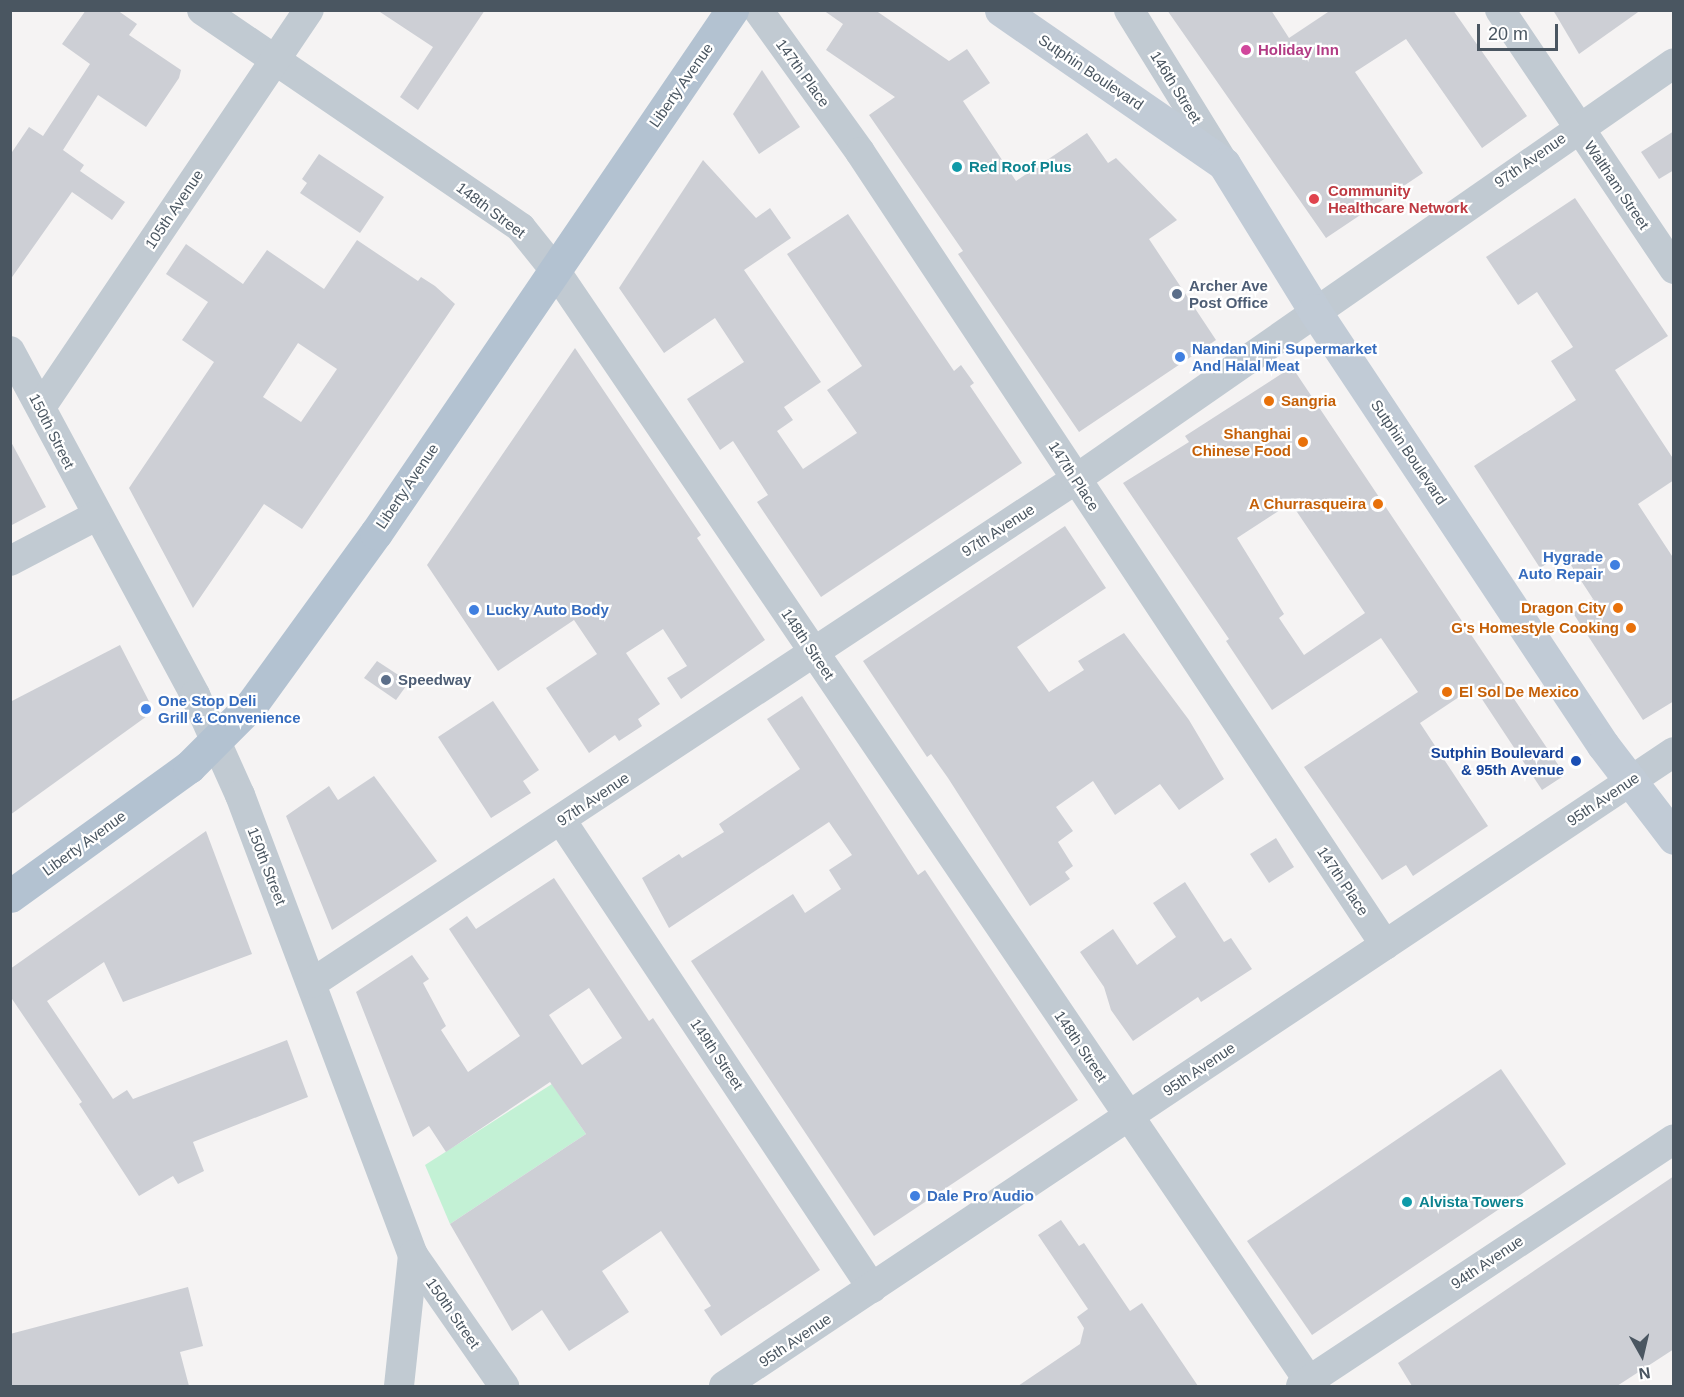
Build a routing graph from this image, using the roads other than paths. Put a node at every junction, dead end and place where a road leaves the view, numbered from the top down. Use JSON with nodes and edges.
{"nodes":[{"id":1,"x":202,"y":10,"type":"edge"},
{"id":2,"x":309,"y":10,"type":"edge"},
{"id":3,"x":732,"y":10,"type":"edge"},
{"id":4,"x":758,"y":10,"type":"edge"},
{"id":5,"x":1001,"y":10,"type":"edge"},
{"id":6,"x":1129,"y":10,"type":"edge"},
{"id":7,"x":1500,"y":10,"type":"edge"},
{"id":8,"x":276,"y":59,"type":"junction"},
{"id":9,"x":1674,"y":63,"type":"edge"},
{"id":10,"x":1578,"y":126,"type":"junction"},
{"id":11,"x":1224,"y":164,"type":"junction"},
{"id":12,"x":554,"y":269,"type":"junction"},
{"id":13,"x":1674,"y":269,"type":"edge"},
{"id":14,"x":1314,"y":310,"type":"junction"},
{"id":15,"x":10,"y":351,"type":"edge"},
{"id":16,"x":41,"y":407,"type":"junction"},
{"id":17,"x":1076,"y":479,"type":"junction"},
{"id":18,"x":96,"y":516,"type":"junction"},
{"id":19,"x":10,"y":561,"type":"edge"},
{"id":20,"x":812,"y":650,"type":"junction"},
{"id":21,"x":215,"y":740,"type":"junction"},
{"id":22,"x":1674,"y":752,"type":"edge"},
{"id":23,"x":1628,"y":782,"type":"junction"},
{"id":24,"x":561,"y":820,"type":"junction"},
{"id":25,"x":1674,"y":838,"type":"edge"},
{"id":26,"x":10,"y":896,"type":"edge"},
{"id":27,"x":1385,"y":945,"type":"junction"},
{"id":28,"x":312,"y":983,"type":"junction"},
{"id":29,"x":1129,"y":1116,"type":"junction"},
{"id":30,"x":1674,"y":1139,"type":"edge"},
{"id":31,"x":413,"y":1255,"type":"junction"},
{"id":32,"x":872,"y":1288,"type":"junction"},
{"id":33,"x":1305,"y":1384,"type":"edge"},
{"id":34,"x":399,"y":1386,"type":"edge"},
{"id":35,"x":504,"y":1386,"type":"edge"},
{"id":36,"x":724,"y":1386,"type":"edge"}],
"edges":[{"from":1,"to":8,"type":"street","name":"148th Street"},
{"from":2,"to":8,"type":"street","name":"105th Avenue"},
{"from":3,"to":12,"type":"main road","name":"Liberty Avenue"},
{"from":4,"to":17,"type":"street","name":"147th Place"},
{"from":5,"to":11,"type":"main road","name":"Sutphin Boulevard"},
{"from":6,"to":11,"type":"street","name":"146th Street"},
{"from":7,"to":10,"type":"street","name":"Waltham Street"},
{"from":8,"to":12,"type":"street","name":"148th Street"},
{"from":8,"to":16,"type":"street","name":"105th Avenue"},
{"from":9,"to":10,"type":"street","name":"97th Avenue"},
{"from":10,"to":13,"type":"street","name":"Waltham Street"},
{"from":10,"to":14,"type":"street","name":"97th Avenue"},
{"from":11,"to":14,"type":"main road","name":"Sutphin Boulevard"},
{"from":12,"to":20,"type":"street","name":"148th Street"},
{"from":12,"to":21,"type":"main road","name":"Liberty Avenue"},
{"from":14,"to":17,"type":"street","name":"97th Avenue"},
{"from":14,"to":23,"type":"main road","name":"Sutphin Boulevard"},
{"from":15,"to":16,"type":"street","name":"150th Street"},
{"from":16,"to":18,"type":"street","name":"150th Street"},
{"from":17,"to":20,"type":"street","name":"97th Avenue"},
{"from":17,"to":27,"type":"street","name":"147th Place"},
{"from":18,"to":19,"type":"street"},
{"from":18,"to":21,"type":"street","name":"150th Street"},
{"from":20,"to":24,"type":"street","name":"97th Avenue"},
{"from":20,"to":29,"type":"street","name":"148th Street"},
{"from":21,"to":26,"type":"main road","name":"Liberty Avenue"},
{"from":21,"to":28,"type":"street","name":"150th Street"},
{"from":22,"to":23,"type":"street","name":"95th Avenue"},
{"from":23,"to":25,"type":"main road","name":"Sutphin Boulevard"},
{"from":23,"to":27,"type":"street","name":"95th Avenue"},
{"from":24,"to":28,"type":"street","name":"97th Avenue"},
{"from":24,"to":32,"type":"street","name":"149th Street"},
{"from":27,"to":29,"type":"street","name":"95th Avenue"},
{"from":28,"to":31,"type":"street","name":"150th Street"},
{"from":29,"to":32,"type":"street","name":"95th Avenue"},
{"from":29,"to":33,"type":"street","name":"148th Street"},
{"from":30,"to":33,"type":"street","name":"94th Avenue"},
{"from":31,"to":34,"type":"street"},
{"from":31,"to":35,"type":"street","name":"150th Street"},
{"from":32,"to":36,"type":"street","name":"95th Avenue"}]}
